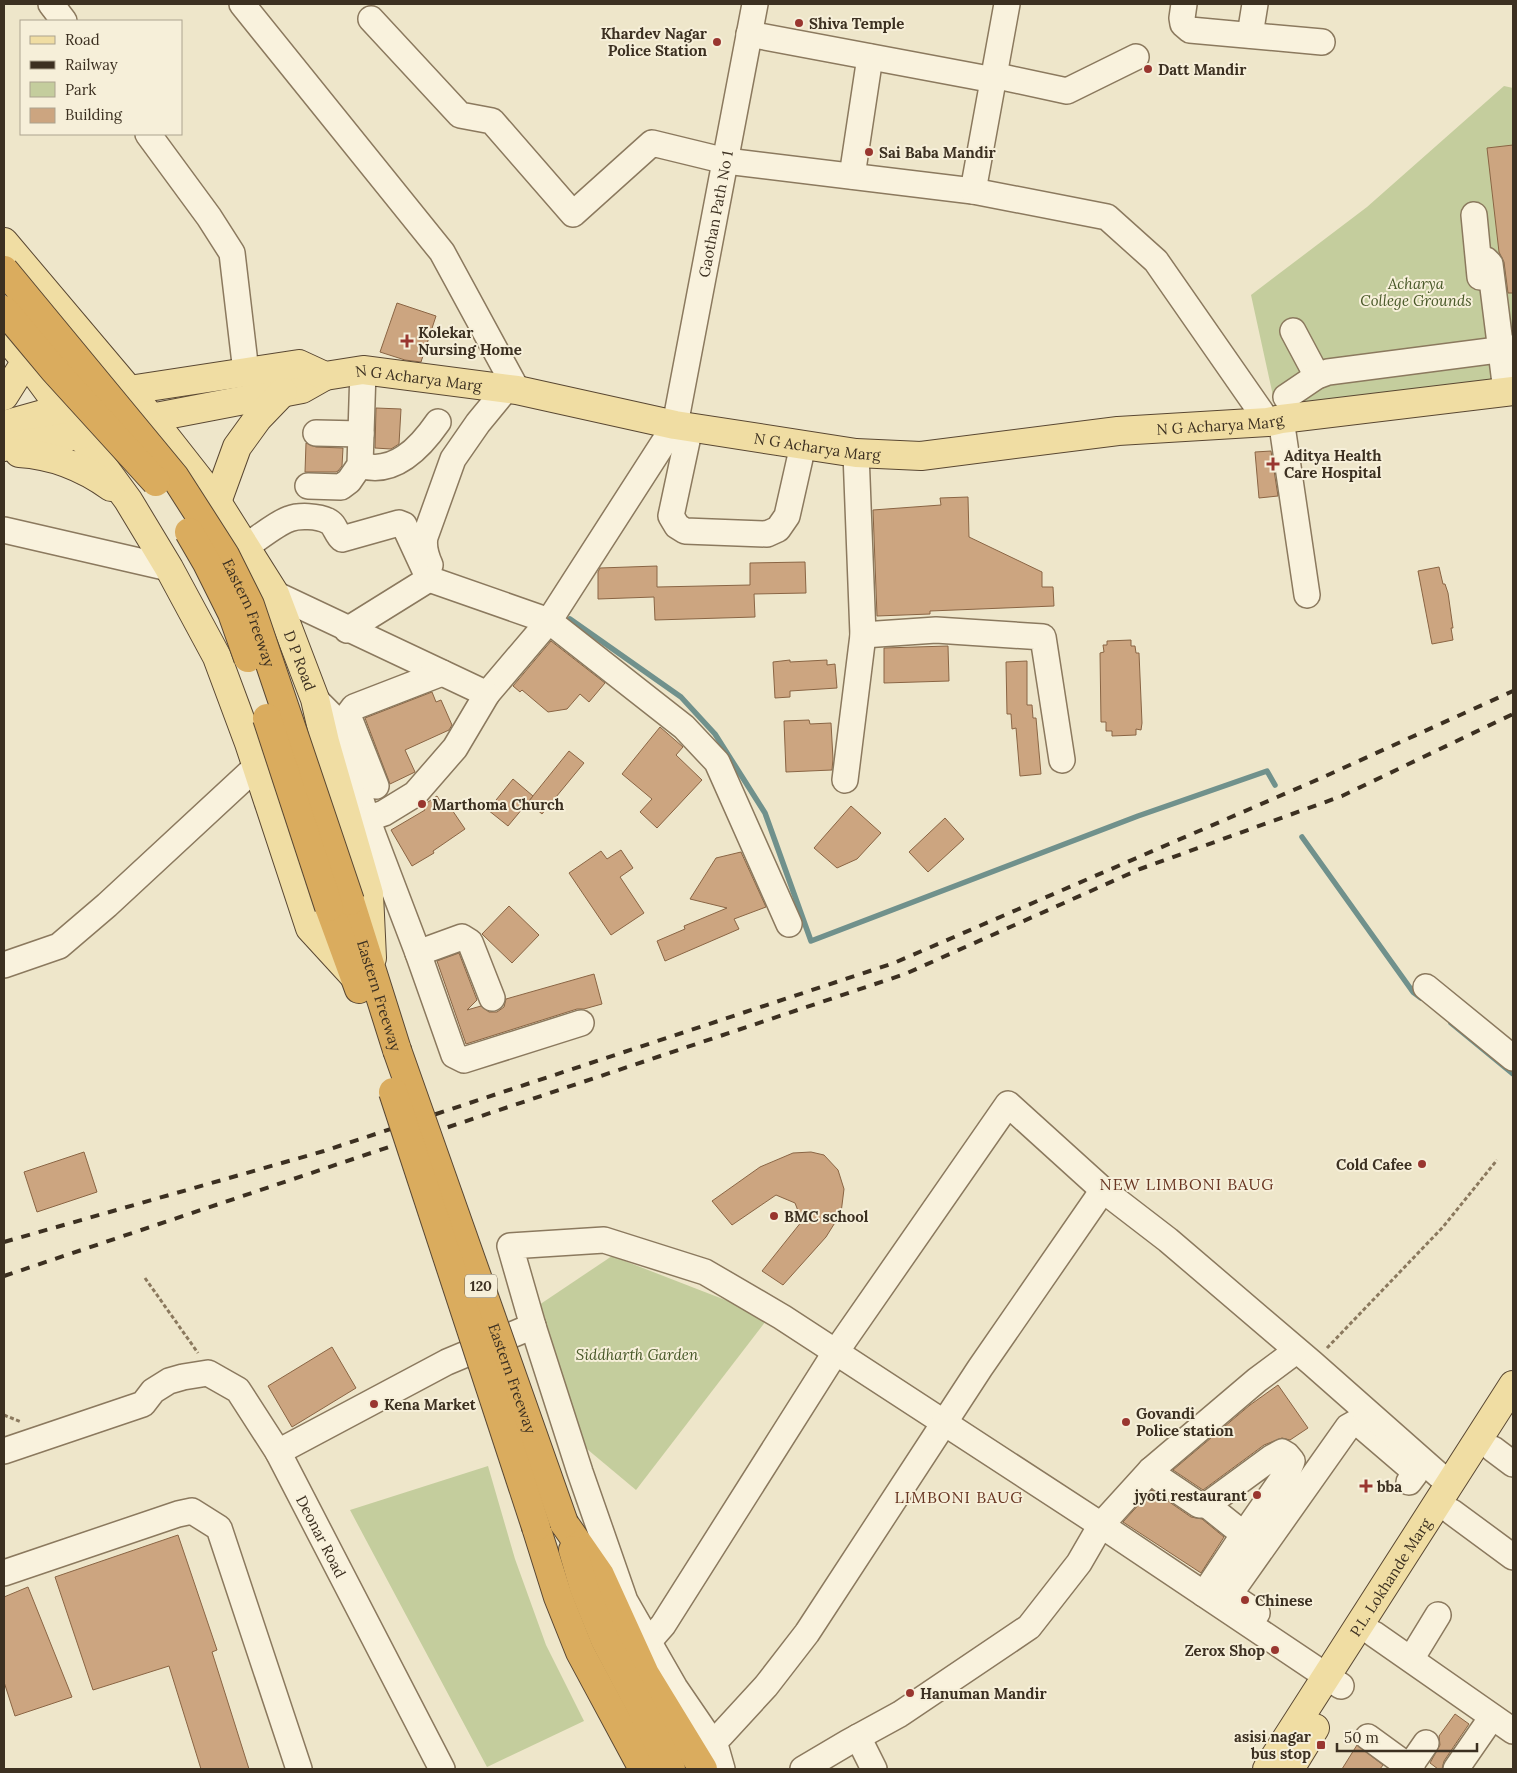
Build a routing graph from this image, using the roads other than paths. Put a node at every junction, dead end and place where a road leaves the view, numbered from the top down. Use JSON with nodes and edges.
{"nodes":[{"id":1,"x":51,"y":4,"type":"edge"},
{"id":2,"x":242,"y":4,"type":"edge"},
{"id":3,"x":755,"y":4,"type":"edge"},
{"id":4,"x":1007,"y":4,"type":"edge"},
{"id":5,"x":1184,"y":4,"type":"edge"},
{"id":6,"x":1255,"y":4,"type":"edge"},
{"id":7,"x":371,"y":19,"type":"dead end"},
{"id":8,"x":63,"y":20,"type":"edge"},
{"id":9,"x":750,"y":34,"type":"junction"},
{"id":10,"x":1250,"y":35,"type":"junction"},
{"id":11,"x":1322,"y":42,"type":"dead end"},
{"id":12,"x":870,"y":57,"type":"junction"},
{"id":13,"x":1136,"y":57,"type":"dead end"},
{"id":14,"x":998,"y":79,"type":"junction"},
{"id":15,"x":149,"y":135,"type":"edge"},
{"id":16,"x":726,"y":160,"type":"junction"},
{"id":17,"x":852,"y":176,"type":"junction"},
{"id":18,"x":973,"y":192,"type":"junction"},
{"id":19,"x":1474,"y":215,"type":"dead end"},
{"id":20,"x":4,"y":242,"type":"edge"},
{"id":21,"x":4,"y":270,"type":"edge"},
{"id":22,"x":4,"y":310,"type":"edge"},
{"id":23,"x":1293,"y":331,"type":"dead end"},
{"id":24,"x":4,"y":335,"type":"edge"},
{"id":25,"x":1500,"y":349,"type":"edge"},
{"id":26,"x":26,"y":360,"type":"junction"},
{"id":27,"x":363,"y":370,"type":"junction"},
{"id":28,"x":246,"y":372,"type":"junction"},
{"id":29,"x":325,"y":376,"type":"junction"},
{"id":30,"x":1317,"y":376,"type":"junction"},
{"id":31,"x":511,"y":389,"type":"junction"},
{"id":32,"x":129,"y":390,"type":"junction"},
{"id":33,"x":1510,"y":391,"type":"edge"},
{"id":34,"x":283,"y":392,"type":"junction"},
{"id":35,"x":4,"y":396,"type":"edge"},
{"id":36,"x":62,"y":409,"type":"junction"},
{"id":37,"x":1278,"y":412,"type":"junction"},
{"id":38,"x":150,"y":417,"type":"junction"},
{"id":39,"x":438,"y":422,"type":"dead end"},
{"id":40,"x":4,"y":425,"type":"edge"},
{"id":41,"x":682,"y":426,"type":"junction"},
{"id":42,"x":316,"y":433,"type":"dead end"},
{"id":43,"x":361,"y":434,"type":"junction"},
{"id":44,"x":79,"y":435,"type":"junction"},
{"id":45,"x":803,"y":445,"type":"junction"},
{"id":46,"x":4,"y":447,"type":"edge"},
{"id":47,"x":4,"y":452,"type":"edge"},
{"id":48,"x":856,"y":453,"type":"junction"},
{"id":49,"x":360,"y":465,"type":"junction"},
{"id":50,"x":308,"y":486,"type":"dead end"},
{"id":51,"x":128,"y":500,"type":"junction"},
{"id":52,"x":216,"y":502,"type":"junction"},
{"id":53,"x":4,"y":530,"type":"edge"},
{"id":54,"x":245,"y":546,"type":"junction"},
{"id":55,"x":170,"y":568,"type":"junction"},
{"id":56,"x":429,"y":579,"type":"junction"},
{"id":57,"x":275,"y":594,"type":"junction"},
{"id":58,"x":1307,"y":595,"type":"dead end"},
{"id":59,"x":551,"y":617,"type":"junction"},
{"id":60,"x":347,"y":630,"type":"junction"},
{"id":61,"x":863,"y":635,"type":"junction"},
{"id":62,"x":442,"y":673,"type":"junction"},
{"id":63,"x":487,"y":694,"type":"junction"},
{"id":64,"x":315,"y":699,"type":"junction"},
{"id":65,"x":1062,"y":760,"type":"dead end"},
{"id":66,"x":257,"y":766,"type":"junction"},
{"id":67,"x":845,"y":780,"type":"dead end"},
{"id":68,"x":376,"y":786,"type":"dead end"},
{"id":69,"x":368,"y":819,"type":"junction"},
{"id":70,"x":339,"y":904,"type":"junction"},
{"id":71,"x":789,"y":924,"type":"dead end"},
{"id":72,"x":418,"y":952,"type":"junction"},
{"id":73,"x":4,"y":965,"type":"edge"},
{"id":74,"x":364,"y":974,"type":"junction"},
{"id":75,"x":1426,"y":987,"type":"dead end"},
{"id":76,"x":492,"y":998,"type":"dead end"},
{"id":77,"x":581,"y":1022,"type":"dead end"},
{"id":78,"x":388,"y":1051,"type":"junction"},
{"id":79,"x":1513,"y":1058,"type":"edge"},
{"id":80,"x":1103,"y":1190,"type":"junction"},
{"id":81,"x":533,"y":1326,"type":"junction"},
{"id":82,"x":835,"y":1353,"type":"junction"},
{"id":83,"x":1304,"y":1357,"type":"junction"},
{"id":84,"x":1278,"y":1380,"type":"dead end"},
{"id":85,"x":1513,"y":1385,"type":"edge"},
{"id":86,"x":1336,"y":1397,"type":"junction"},
{"id":87,"x":95,"y":1412,"type":"junction"},
{"id":88,"x":1513,"y":1420,"type":"edge"},
{"id":89,"x":945,"y":1423,"type":"junction"},
{"id":90,"x":4,"y":1433,"type":"edge"},
{"id":91,"x":4,"y":1451,"type":"edge"},
{"id":92,"x":278,"y":1452,"type":"junction"},
{"id":93,"x":1503,"y":1457,"type":"edge"},
{"id":94,"x":1151,"y":1470,"type":"junction"},
{"id":95,"x":1238,"y":1482,"type":"junction"},
{"id":96,"x":1446,"y":1500,"type":"junction"},
{"id":97,"x":1207,"y":1505,"type":"junction"},
{"id":98,"x":1264,"y":1506,"type":"junction"},
{"id":99,"x":564,"y":1523,"type":"junction"},
{"id":100,"x":1102,"y":1525,"type":"junction"},
{"id":101,"x":536,"y":1527,"type":"junction"},
{"id":102,"x":1240,"y":1540,"type":"junction"},
{"id":103,"x":1513,"y":1557,"type":"edge"},
{"id":104,"x":4,"y":1573,"type":"edge"},
{"id":105,"x":1204,"y":1594,"type":"junction"},
{"id":106,"x":1438,"y":1616,"type":"dead end"},
{"id":107,"x":1377,"y":1630,"type":"junction"},
{"id":108,"x":648,"y":1642,"type":"junction"},
{"id":109,"x":1416,"y":1651,"type":"junction"},
{"id":110,"x":1334,"y":1675,"type":"junction"},
{"id":111,"x":1492,"y":1711,"type":"junction"},
{"id":112,"x":1513,"y":1731,"type":"edge"},
{"id":113,"x":721,"y":1735,"type":"dead end"},
{"id":114,"x":1368,"y":1737,"type":"dead end"},
{"id":115,"x":860,"y":1742,"type":"junction"},
{"id":116,"x":1426,"y":1743,"type":"dead end"},
{"id":117,"x":299,"y":1769,"type":"edge"},
{"id":118,"x":442,"y":1769,"type":"edge"},
{"id":119,"x":625,"y":1769,"type":"edge"},
{"id":120,"x":643,"y":1769,"type":"edge"},
{"id":121,"x":671,"y":1769,"type":"edge"},
{"id":122,"x":703,"y":1769,"type":"edge"},
{"id":123,"x":722,"y":1769,"type":"edge"},
{"id":124,"x":804,"y":1769,"type":"edge"},
{"id":125,"x":829,"y":1769,"type":"edge"},
{"id":126,"x":874,"y":1769,"type":"edge"},
{"id":127,"x":1267,"y":1769,"type":"edge"},
{"id":128,"x":1290,"y":1769,"type":"edge"},
{"id":129,"x":1410,"y":1769,"type":"edge"},
{"id":130,"x":1456,"y":1769,"type":"edge"}],
"edges":[{"from":1,"to":8,"type":"street"},
{"from":2,"to":31,"type":"street"},
{"from":3,"to":9,"type":"street","name":"Gaothan Path No 1"},
{"from":4,"to":14,"type":"street"},
{"from":5,"to":10,"type":"street"},
{"from":6,"to":10,"type":"street"},
{"from":7,"to":16,"type":"street"},
{"from":9,"to":12,"type":"street"},
{"from":9,"to":16,"type":"street","name":"Gaothan Path No 1"},
{"from":10,"to":11,"type":"street"},
{"from":12,"to":14,"type":"street"},
{"from":12,"to":17,"type":"street"},
{"from":13,"to":14,"type":"street"},
{"from":14,"to":18,"type":"street"},
{"from":15,"to":28,"type":"street"},
{"from":16,"to":17,"type":"street"},
{"from":16,"to":41,"type":"street","name":"Gaothan Path No 1"},
{"from":17,"to":18,"type":"street"},
{"from":18,"to":37,"type":"street"},
{"from":19,"to":25,"type":"street"},
{"from":20,"to":32,"type":"main road","name":"D P Road"},
{"from":21,"to":70,"type":"highway","name":"Eastern Freeway","bridge":true},
{"from":22,"to":70,"type":"highway","name":"Eastern Freeway","bridge":true},
{"from":23,"to":30,"type":"street"},
{"from":24,"to":26,"type":"main road"},
{"from":25,"to":30,"type":"street"},
{"from":25,"to":33,"type":"street"},
{"from":26,"to":35,"type":"main road"},
{"from":26,"to":36,"type":"main road"},
{"from":27,"to":29,"type":"main road","name":"N G Acharya Marg"},
{"from":27,"to":31,"type":"main road","name":"N G Acharya Marg"},
{"from":27,"to":43,"type":"street"},
{"from":28,"to":29,"type":"main road"},
{"from":28,"to":32,"type":"main road"},
{"from":29,"to":34,"type":"main road"},
{"from":30,"to":37,"type":"street"},
{"from":31,"to":41,"type":"main road","name":"N G Acharya Marg"},
{"from":31,"to":59,"type":"street"},
{"from":32,"to":36,"type":"main road"},
{"from":32,"to":38,"type":"main road","name":"D P Road"},
{"from":33,"to":37,"type":"main road","name":"N G Acharya Marg"},
{"from":34,"to":38,"type":"main road"},
{"from":34,"to":52,"type":"main road"},
{"from":36,"to":40,"type":"main road"},
{"from":36,"to":44,"type":"main road"},
{"from":37,"to":48,"type":"main road","name":"N G Acharya Marg"},
{"from":37,"to":58,"type":"street"},
{"from":38,"to":44,"type":"main road"},
{"from":38,"to":52,"type":"main road","name":"D P Road"},
{"from":39,"to":49,"type":"street"},
{"from":41,"to":45,"type":"main road","name":"N G Acharya Marg"},
{"from":41,"to":45,"type":"street","name":"Gaothan Path No 1"},
{"from":41,"to":59,"type":"street"},
{"from":42,"to":43,"type":"street"},
{"from":43,"to":49,"type":"street"},
{"from":44,"to":46,"type":"main road"},
{"from":44,"to":51,"type":"main road"},
{"from":45,"to":48,"type":"main road","name":"N G Acharya Marg"},
{"from":47,"to":51,"type":"main road"},
{"from":48,"to":61,"type":"street"},
{"from":49,"to":50,"type":"street"},
{"from":51,"to":55,"type":"main road"},
{"from":52,"to":54,"type":"main road","name":"D P Road"},
{"from":53,"to":55,"type":"street"},
{"from":54,"to":56,"type":"street"},
{"from":54,"to":57,"type":"main road","name":"D P Road"},
{"from":55,"to":66,"type":"main road"},
{"from":56,"to":59,"type":"street"},
{"from":56,"to":60,"type":"street"},
{"from":57,"to":60,"type":"street"},
{"from":57,"to":64,"type":"main road","name":"D P Road"},
{"from":59,"to":63,"type":"street"},
{"from":59,"to":71,"type":"street"},
{"from":60,"to":62,"type":"street"},
{"from":61,"to":65,"type":"street"},
{"from":61,"to":67,"type":"street"},
{"from":62,"to":63,"type":"street"},
{"from":62,"to":68,"type":"street"},
{"from":63,"to":69,"type":"street"},
{"from":64,"to":69,"type":"street"},
{"from":64,"to":74,"type":"main road","name":"D P Road"},
{"from":66,"to":73,"type":"street"},
{"from":66,"to":74,"type":"main road"},
{"from":69,"to":72,"type":"street"},
{"from":70,"to":74,"type":"highway","name":"Eastern Freeway"},
{"from":72,"to":76,"type":"street"},
{"from":72,"to":77,"type":"street"},
{"from":74,"to":78,"type":"highway","name":"Eastern Freeway"},
{"from":75,"to":79,"type":"street"},
{"from":78,"to":99,"type":"highway","name":"Eastern Freeway","number":"120","bridge":true},
{"from":78,"to":101,"type":"highway","name":"Eastern Freeway","number":"120","bridge":true},
{"from":80,"to":82,"type":"street"},
{"from":80,"to":83,"type":"street"},
{"from":80,"to":89,"type":"street"},
{"from":81,"to":82,"type":"street"},
{"from":81,"to":92,"type":"street"},
{"from":81,"to":108,"type":"street"},
{"from":82,"to":89,"type":"street"},
{"from":82,"to":108,"type":"street"},
{"from":83,"to":86,"type":"street"},
{"from":83,"to":94,"type":"street"},
{"from":84,"to":86,"type":"street"},
{"from":85,"to":96,"type":"main road","name":"P.L. Lokhande Marg"},
{"from":86,"to":96,"type":"street"},
{"from":87,"to":90,"type":"street"},
{"from":87,"to":91,"type":"street"},
{"from":87,"to":92,"type":"street","name":"Deonar Road"},
{"from":88,"to":93,"type":"main road","name":"P.L. Lokhande Marg"},
{"from":89,"to":100,"type":"street"},
{"from":89,"to":113,"type":"street"},
{"from":92,"to":118,"type":"street","name":"Deonar Road"},
{"from":93,"to":96,"type":"main road","name":"P.L. Lokhande Marg"},
{"from":94,"to":97,"type":"street"},
{"from":94,"to":100,"type":"street"},
{"from":95,"to":97,"type":"street"},
{"from":95,"to":98,"type":"street"},
{"from":95,"to":98,"type":"street"},
{"from":96,"to":103,"type":"street"},
{"from":96,"to":107,"type":"main road","name":"P.L. Lokhande Marg"},
{"from":96,"to":110,"type":"main road","name":"P.L. Lokhande Marg"},
{"from":96,"to":110,"type":"street"},
{"from":97,"to":102,"type":"street"},
{"from":98,"to":102,"type":"street"},
{"from":99,"to":121,"type":"highway","name":"Eastern Freeway"},
{"from":99,"to":122,"type":"highway"},
{"from":100,"to":105,"type":"street"},
{"from":100,"to":115,"type":"street"},
{"from":101,"to":119,"type":"highway"},
{"from":101,"to":120,"type":"highway","name":"Eastern Freeway"},
{"from":102,"to":105,"type":"street"},
{"from":104,"to":117,"type":"street"},
{"from":105,"to":110,"type":"street"},
{"from":106,"to":109,"type":"street"},
{"from":107,"to":109,"type":"street"},
{"from":107,"to":110,"type":"main road","name":"P.L. Lokhande Marg"},
{"from":107,"to":111,"type":"street"},
{"from":108,"to":123,"type":"street"},
{"from":109,"to":111,"type":"street"},
{"from":110,"to":127,"type":"main road","name":"P.L. Lokhande Marg"},
{"from":110,"to":128,"type":"main road","name":"P.L. Lokhande Marg"},
{"from":111,"to":112,"type":"street"},
{"from":111,"to":130,"type":"street"},
{"from":114,"to":129,"type":"street"},
{"from":115,"to":124,"type":"street"},
{"from":115,"to":125,"type":"street"},
{"from":115,"to":126,"type":"street"},
{"from":116,"to":129,"type":"street"}]}
